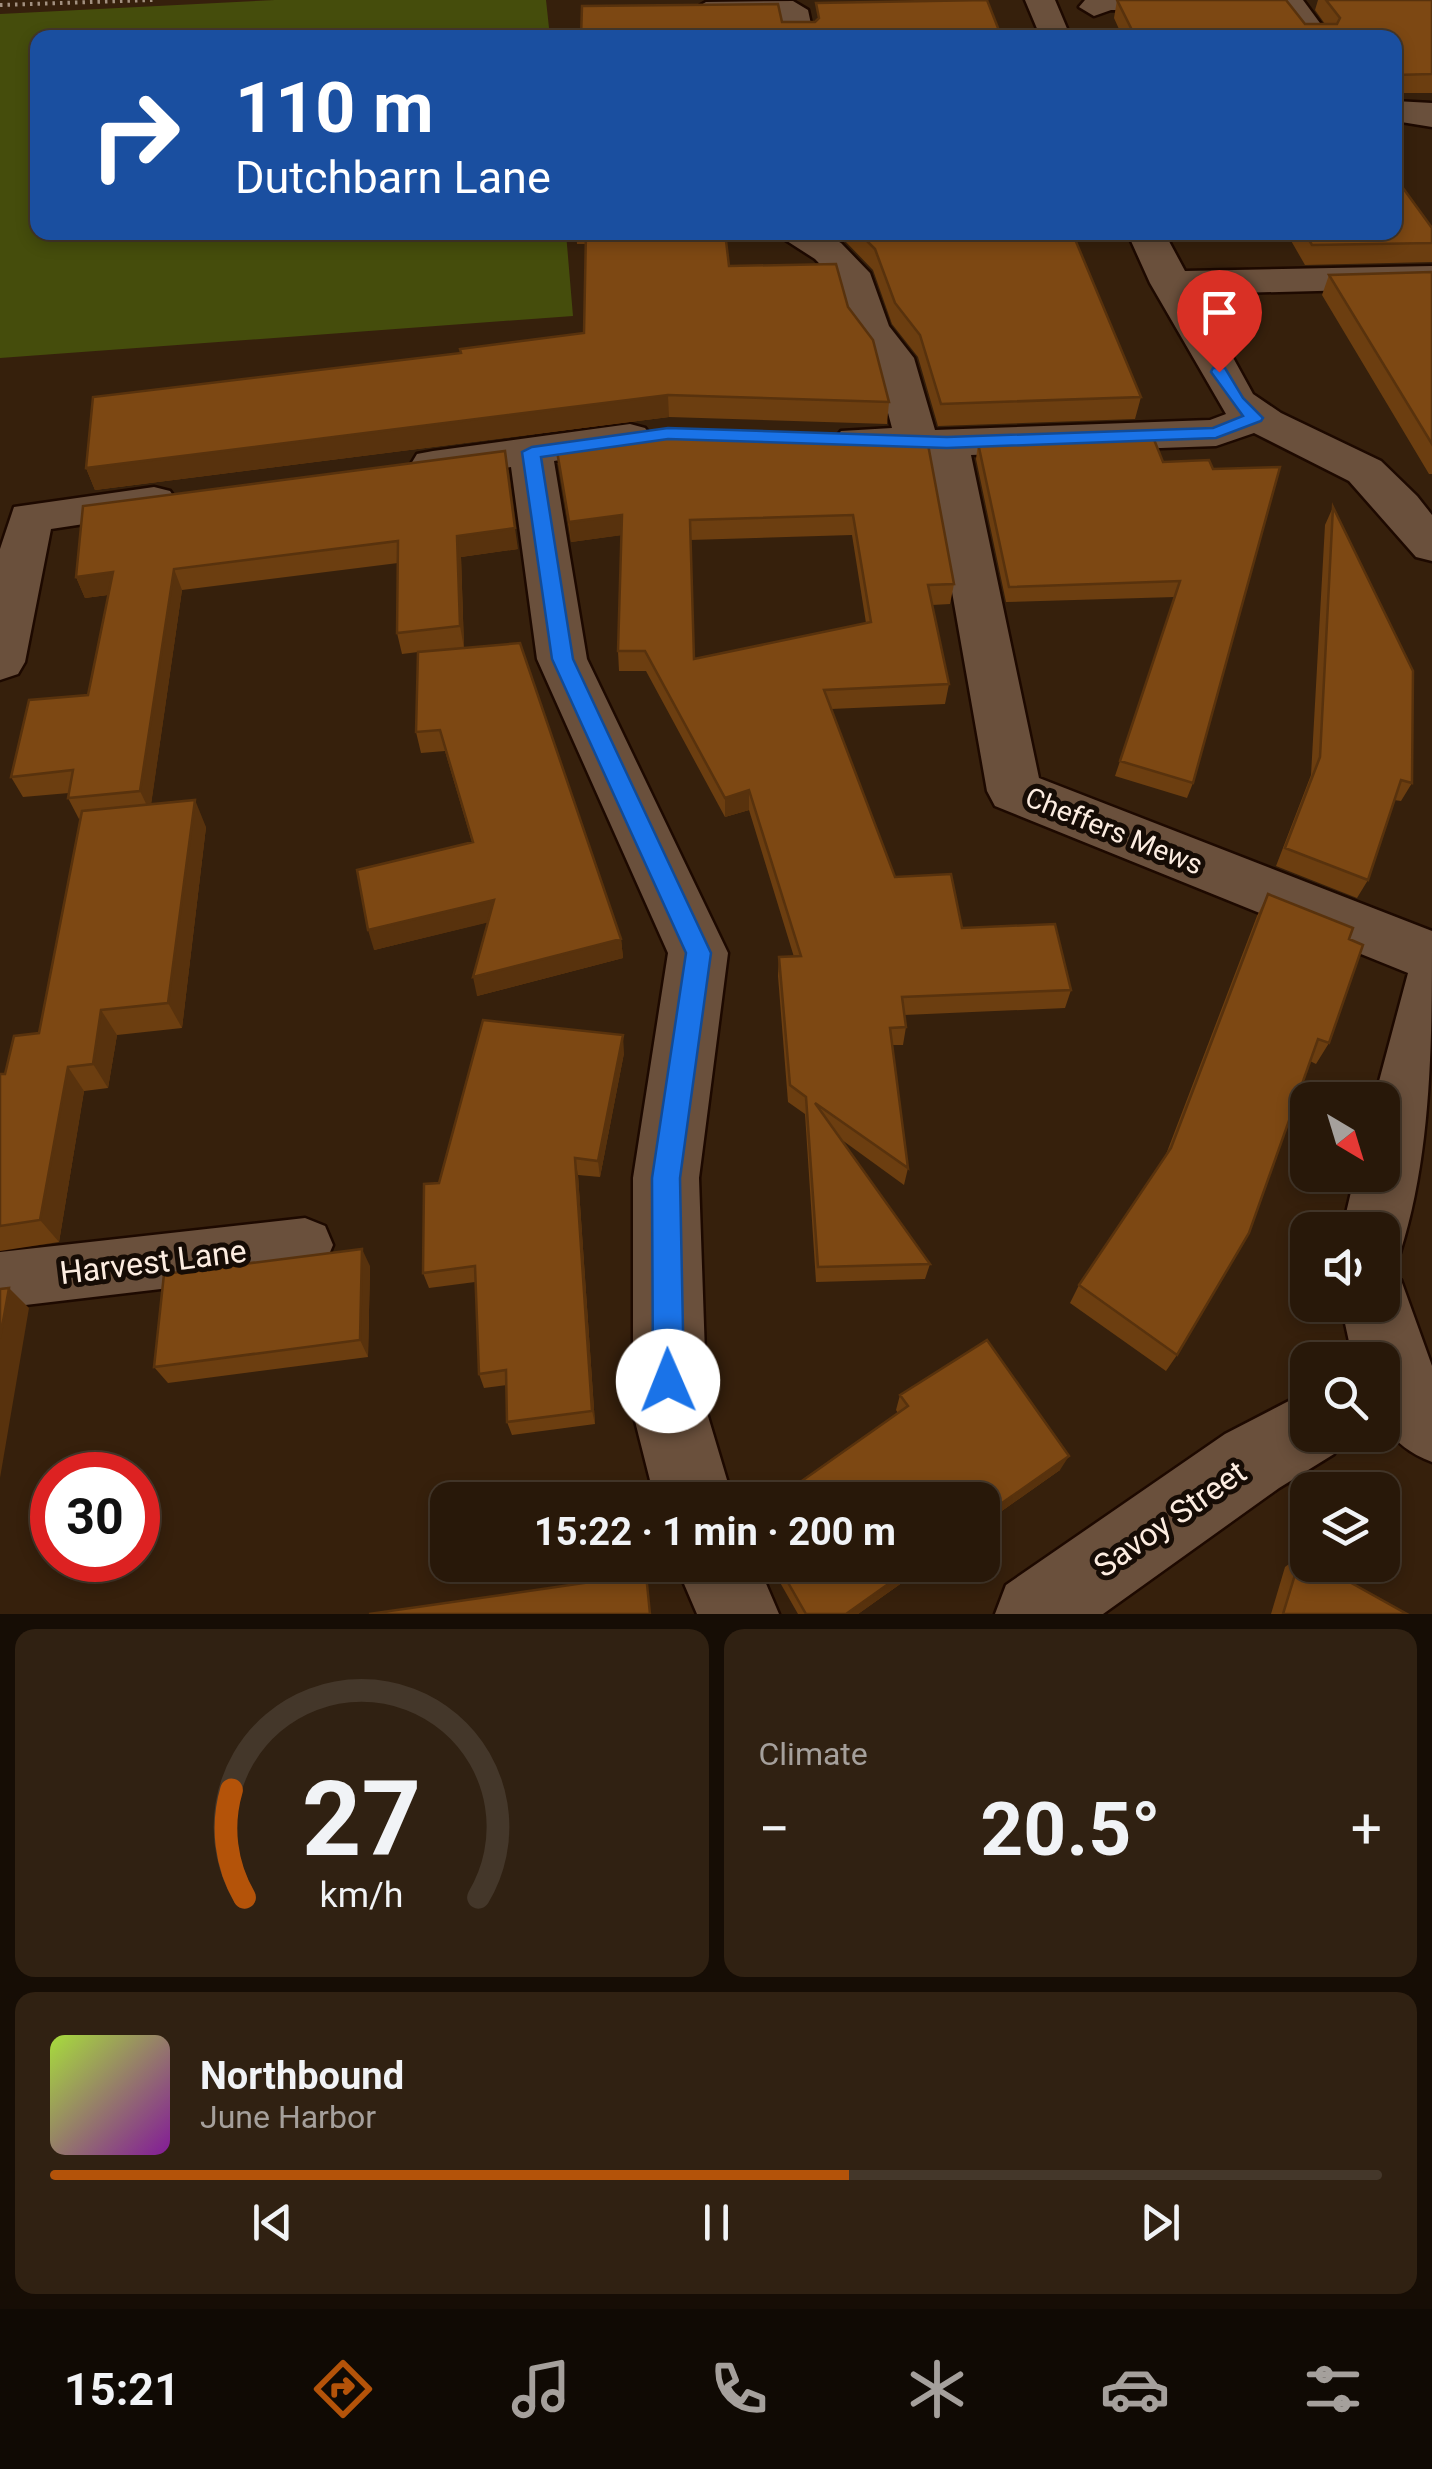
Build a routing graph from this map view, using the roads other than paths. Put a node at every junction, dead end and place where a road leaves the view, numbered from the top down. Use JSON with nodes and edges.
{"nodes":[{"id":1,"x":1040,"y":0,"type":"edge"},
{"id":2,"x":1303,"y":1,"type":"edge"},
{"id":3,"x":1094,"y":7,"type":"dead end"},
{"id":4,"x":831,"y":9,"type":"edge"},
{"id":5,"x":679,"y":11,"type":"edge"},
{"id":6,"x":796,"y":24,"type":"edge"},
{"id":7,"x":1053,"y":30,"type":"edge"},
{"id":8,"x":1313,"y":30,"type":"edge"},
{"id":9,"x":807,"y":240,"type":"edge"},
{"id":10,"x":1149,"y":240,"type":"edge"},
{"id":11,"x":1432,"y":277,"type":"edge"},
{"id":12,"x":1169,"y":283,"type":"junction"},
{"id":13,"x":1254,"y":418,"type":"junction"},
{"id":14,"x":668,"y":434,"type":"edge"},
{"id":15,"x":822,"y":438,"type":"edge"},
{"id":16,"x":932,"y":442,"type":"junction"},
{"id":17,"x":532,"y":452,"type":"junction"},
{"id":18,"x":402,"y":468,"type":"edge"},
{"id":19,"x":186,"y":497,"type":"edge"},
{"id":20,"x":1432,"y":546,"type":"edge"},
{"id":21,"x":0,"y":662,"type":"edge"},
{"id":22,"x":1432,"y":957,"type":"edge"},
{"id":23,"x":1432,"y":986,"type":"edge"},
{"id":24,"x":1380,"y":1212,"type":"edge"},
{"id":25,"x":305,"y":1245,"type":"dead end"},
{"id":26,"x":0,"y":1280,"type":"edge"},
{"id":27,"x":1381,"y":1322,"type":"edge"},
{"id":28,"x":1403,"y":1395,"type":"edge"},
{"id":29,"x":1290,"y":1439,"type":"edge"},
{"id":30,"x":689,"y":1482,"type":"edge"},
{"id":31,"x":724,"y":1582,"type":"edge"},
{"id":32,"x":739,"y":1614,"type":"edge"},
{"id":33,"x":1036,"y":1614,"type":"edge"}],
"edges":[{"from":1,"to":7,"type":"street"},
{"from":2,"to":3,"type":"street"},
{"from":2,"to":8,"type":"street"},
{"from":4,"to":6,"type":"street"},
{"from":5,"to":6,"type":"street"},
{"from":9,"to":16,"type":"street"},
{"from":10,"to":12,"type":"street"},
{"from":11,"to":12,"type":"street"},
{"from":12,"to":13,"type":"street"},
{"from":13,"to":16,"type":"street"},
{"from":13,"to":20,"type":"street"},
{"from":14,"to":17,"type":"street"},
{"from":15,"to":16,"type":"street"},
{"from":16,"to":22,"type":"street","name":"Cheffers Mews"},
{"from":17,"to":18,"type":"street"},
{"from":17,"to":30,"type":"street"},
{"from":19,"to":21,"type":"street"},
{"from":23,"to":24,"type":"street"},
{"from":25,"to":26,"type":"lane","name":"Harvest Lane"},
{"from":27,"to":28,"type":"street"},
{"from":29,"to":33,"type":"street","name":"Savoy Street"},
{"from":31,"to":32,"type":"street"}]}
